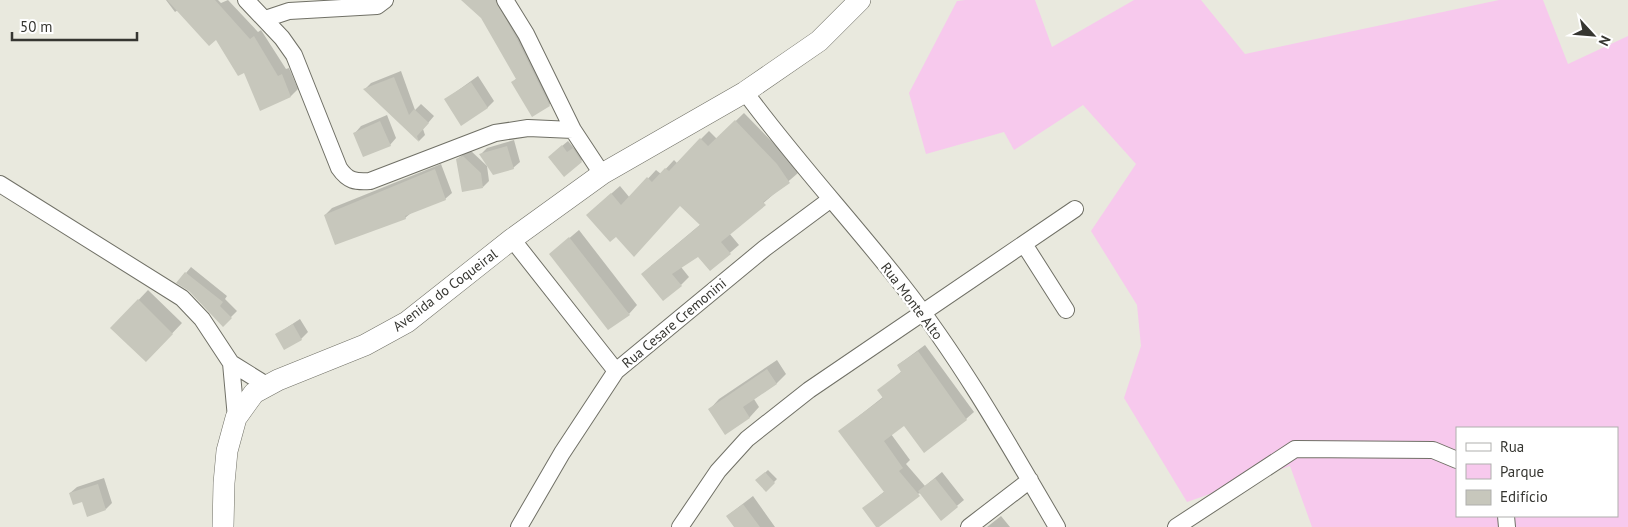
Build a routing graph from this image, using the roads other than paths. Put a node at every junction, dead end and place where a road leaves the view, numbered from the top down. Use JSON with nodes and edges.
{"nodes":[{"id":1,"x":246,"y":0,"type":"edge"},
{"id":2,"x":385,"y":0,"type":"edge"},
{"id":3,"x":505,"y":0,"type":"edge"},
{"id":4,"x":870,"y":0,"type":"edge"},
{"id":5,"x":855,"y":5,"type":"edge"},
{"id":6,"x":265,"y":19,"type":"junction"},
{"id":7,"x":745,"y":92,"type":"junction"},
{"id":8,"x":573,"y":130,"type":"junction"},
{"id":9,"x":602,"y":174,"type":"junction"},
{"id":10,"x":0,"y":184,"type":"edge"},
{"id":11,"x":830,"y":199,"type":"junction"},
{"id":12,"x":1075,"y":209,"type":"dead end"},
{"id":13,"x":512,"y":239,"type":"junction"},
{"id":14,"x":1024,"y":244,"type":"junction"},
{"id":15,"x":1066,"y":310,"type":"dead end"},
{"id":16,"x":923,"y":314,"type":"junction"},
{"id":17,"x":231,"y":363,"type":"junction"},
{"id":18,"x":616,"y":370,"type":"junction"},
{"id":19,"x":268,"y":386,"type":"junction"},
{"id":20,"x":236,"y":418,"type":"junction"},
{"id":21,"x":1456,"y":460,"type":"edge"},
{"id":22,"x":1030,"y":480,"type":"junction"},
{"id":23,"x":223,"y":527,"type":"edge"},
{"id":24,"x":519,"y":527,"type":"edge"},
{"id":25,"x":680,"y":527,"type":"edge"},
{"id":26,"x":969,"y":527,"type":"edge"},
{"id":27,"x":1058,"y":527,"type":"edge"},
{"id":28,"x":1176,"y":527,"type":"edge"}],
"edges":[{"from":1,"to":6,"type":"street"},
{"from":2,"to":6,"type":"street"},
{"from":3,"to":8,"type":"street"},
{"from":4,"to":5,"type":"street"},
{"from":5,"to":7,"type":"main road","name":"Avenida do Coqueiral"},
{"from":6,"to":8,"type":"street"},
{"from":7,"to":9,"type":"main road","name":"Avenida do Coqueiral"},
{"from":7,"to":11,"type":"street","name":"Rua Monte Alto"},
{"from":8,"to":9,"type":"street"},
{"from":9,"to":13,"type":"main road","name":"Avenida do Coqueiral"},
{"from":10,"to":17,"type":"street"},
{"from":11,"to":16,"type":"street","name":"Rua Monte Alto"},
{"from":11,"to":18,"type":"street","name":"Rua Cesare Cremonini"},
{"from":12,"to":14,"type":"street"},
{"from":13,"to":18,"type":"street"},
{"from":13,"to":19,"type":"main road","name":"Avenida do Coqueiral"},
{"from":14,"to":15,"type":"street"},
{"from":14,"to":16,"type":"street"},
{"from":16,"to":22,"type":"street","name":"Rua Monte Alto"},
{"from":16,"to":25,"type":"street"},
{"from":17,"to":19,"type":"street"},
{"from":17,"to":20,"type":"street"},
{"from":18,"to":24,"type":"street","name":"Rua Cesare Cremonini"},
{"from":19,"to":20,"type":"main road","name":"Avenida do Coqueiral"},
{"from":20,"to":23,"type":"main road","name":"Avenida do Coqueiral"},
{"from":21,"to":28,"type":"street"},
{"from":22,"to":26,"type":"street"},
{"from":22,"to":27,"type":"street","name":"Rua Monte Alto"}]}
